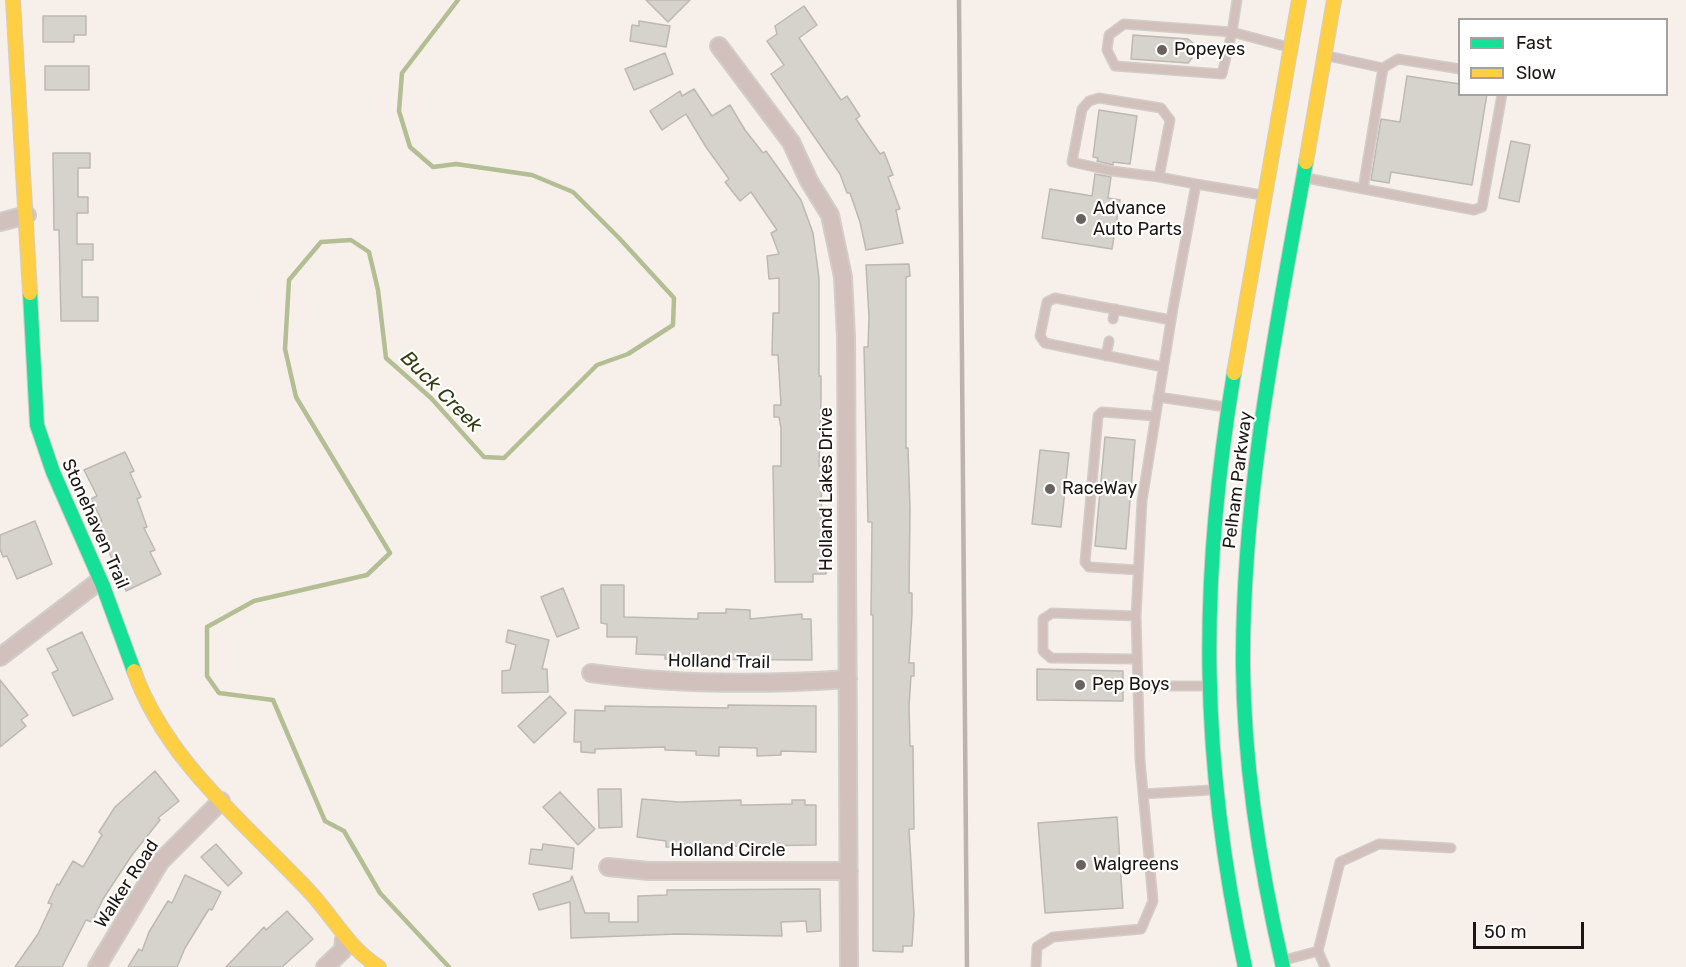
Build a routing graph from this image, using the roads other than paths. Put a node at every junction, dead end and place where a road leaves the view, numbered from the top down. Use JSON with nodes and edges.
{"nodes":[{"id":1,"x":1237,"y":0,"type":"edge"},
{"id":2,"x":1299,"y":0,"type":"edge"},
{"id":3,"x":1334,"y":0,"type":"edge"},
{"id":4,"x":9,"y":12,"type":"edge"},
{"id":5,"x":1232,"y":32,"type":"junction"},
{"id":6,"x":719,"y":46,"type":"dead end"},
{"id":7,"x":1308,"y":51,"type":"junction"},
{"id":8,"x":1383,"y":68,"type":"junction"},
{"id":9,"x":1458,"y":69,"type":"edge"},
{"id":10,"x":1502,"y":96,"type":"edge"},
{"id":11,"x":1160,"y":177,"type":"junction"},
{"id":12,"x":1303,"y":177,"type":"junction"},
{"id":13,"x":1196,"y":184,"type":"junction"},
{"id":14,"x":1363,"y":189,"type":"junction"},
{"id":15,"x":1265,"y":195,"type":"junction"},
{"id":16,"x":27,"y":215,"type":"junction"},
{"id":17,"x":0,"y":222,"type":"edge"},
{"id":18,"x":1115,"y":309,"type":"junction"},
{"id":19,"x":1113,"y":319,"type":"dead end"},
{"id":20,"x":1171,"y":320,"type":"junction"},
{"id":21,"x":1109,"y":341,"type":"dead end"},
{"id":22,"x":1106,"y":356,"type":"junction"},
{"id":23,"x":1163,"y":367,"type":"junction"},
{"id":24,"x":1158,"y":397,"type":"junction"},
{"id":25,"x":1247,"y":410,"type":"junction"},
{"id":26,"x":1155,"y":416,"type":"junction"},
{"id":27,"x":1138,"y":570,"type":"junction"},
{"id":28,"x":99,"y":581,"type":"junction"},
{"id":29,"x":1136,"y":616,"type":"junction"},
{"id":30,"x":0,"y":657,"type":"edge"},
{"id":31,"x":1137,"y":659,"type":"junction"},
{"id":32,"x":591,"y":673,"type":"dead end"},
{"id":33,"x":848,"y":679,"type":"junction"},
{"id":34,"x":1244,"y":680,"type":"junction"},
{"id":35,"x":1208,"y":683,"type":"junction"},
{"id":36,"x":1138,"y":686,"type":"junction"},
{"id":37,"x":1214,"y":789,"type":"junction"},
{"id":38,"x":1143,"y":794,"type":"junction"},
{"id":39,"x":221,"y":801,"type":"junction"},
{"id":40,"x":1451,"y":848,"type":"dead end"},
{"id":41,"x":608,"y":867,"type":"dead end"},
{"id":42,"x":849,"y":871,"type":"junction"},
{"id":43,"x":344,"y":939,"type":"junction"},
{"id":44,"x":1318,"y":951,"type":"junction"},
{"id":45,"x":1282,"y":964,"type":"edge"},
{"id":46,"x":97,"y":967,"type":"edge"},
{"id":47,"x":325,"y":967,"type":"edge"},
{"id":48,"x":379,"y":967,"type":"edge"},
{"id":49,"x":849,"y":967,"type":"edge"},
{"id":50,"x":1036,"y":967,"type":"edge"},
{"id":51,"x":1245,"y":967,"type":"edge"},
{"id":52,"x":1325,"y":967,"type":"edge"}],
"edges":[{"from":1,"to":5,"type":"lane"},
{"from":2,"to":7,"type":"main road","name":"Pelham Parkway"},
{"from":3,"to":7,"type":"main road","name":"Pelham Parkway"},
{"from":4,"to":16,"type":"main road","name":"Stonehaven Trail"},
{"from":5,"to":5,"type":"lane"},
{"from":5,"to":7,"type":"lane"},
{"from":6,"to":33,"type":"street","name":"Holland Lakes Drive"},
{"from":7,"to":8,"type":"lane"},
{"from":7,"to":12,"type":"main road","name":"Pelham Parkway"},
{"from":7,"to":15,"type":"main road","name":"Pelham Parkway"},
{"from":8,"to":9,"type":"lane"},
{"from":8,"to":14,"type":"lane"},
{"from":10,"to":14,"type":"lane"},
{"from":11,"to":11,"type":"lane"},
{"from":11,"to":13,"type":"lane"},
{"from":12,"to":14,"type":"lane"},
{"from":12,"to":25,"type":"main road","name":"Pelham Parkway"},
{"from":13,"to":15,"type":"lane"},
{"from":13,"to":20,"type":"lane"},
{"from":15,"to":25,"type":"main road","name":"Pelham Parkway"},
{"from":16,"to":17,"type":"street"},
{"from":16,"to":28,"type":"main road","name":"Stonehaven Trail"},
{"from":18,"to":19,"type":"lane"},
{"from":18,"to":20,"type":"lane"},
{"from":18,"to":22,"type":"lane"},
{"from":20,"to":23,"type":"lane"},
{"from":21,"to":22,"type":"lane"},
{"from":22,"to":23,"type":"lane"},
{"from":23,"to":24,"type":"lane"},
{"from":24,"to":25,"type":"lane"},
{"from":24,"to":26,"type":"lane"},
{"from":25,"to":34,"type":"main road","name":"Pelham Parkway"},
{"from":25,"to":35,"type":"main road","name":"Pelham Parkway"},
{"from":26,"to":27,"type":"lane"},
{"from":26,"to":27,"type":"lane"},
{"from":27,"to":29,"type":"lane"},
{"from":28,"to":30,"type":"street"},
{"from":28,"to":39,"type":"main road","name":"Stonehaven Trail"},
{"from":29,"to":31,"type":"lane"},
{"from":29,"to":31,"type":"lane"},
{"from":31,"to":36,"type":"lane"},
{"from":32,"to":33,"type":"street","name":"Holland Trail"},
{"from":33,"to":42,"type":"street","name":"Holland Lakes Drive"},
{"from":34,"to":35,"type":"main road"},
{"from":34,"to":45,"type":"main road","name":"Pelham Parkway"},
{"from":35,"to":36,"type":"lane"},
{"from":35,"to":37,"type":"main road","name":"Pelham Parkway"},
{"from":36,"to":38,"type":"lane"},
{"from":37,"to":38,"type":"lane"},
{"from":37,"to":51,"type":"main road","name":"Pelham Parkway"},
{"from":38,"to":50,"type":"lane"},
{"from":39,"to":43,"type":"main road","name":"Stonehaven Trail"},
{"from":39,"to":46,"type":"street","name":"Walker Road"},
{"from":40,"to":44,"type":"lane"},
{"from":41,"to":42,"type":"street","name":"Holland Circle"},
{"from":42,"to":49,"type":"street","name":"Holland Lakes Drive"},
{"from":43,"to":47,"type":"street"},
{"from":43,"to":48,"type":"main road","name":"Stonehaven Trail"},
{"from":44,"to":45,"type":"lane"},
{"from":44,"to":52,"type":"lane"}]}
